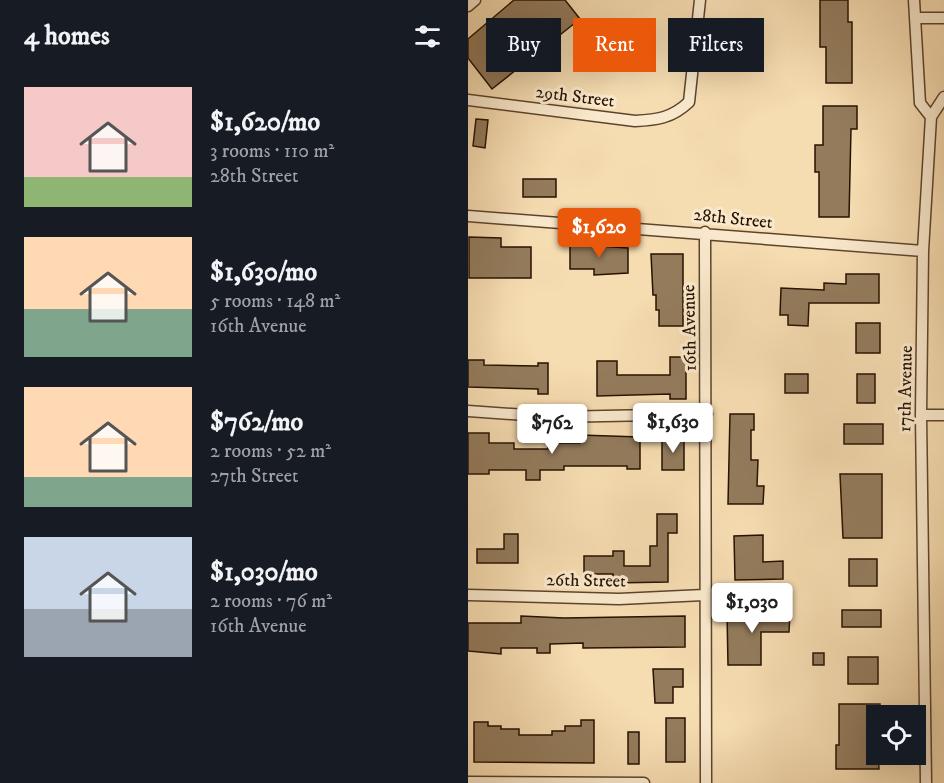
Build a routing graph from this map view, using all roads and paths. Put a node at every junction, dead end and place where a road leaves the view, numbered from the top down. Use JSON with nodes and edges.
{"nodes":[{"id":1,"x":475,"y":0,"type":"edge"},
{"id":2,"x":699,"y":0,"type":"edge"},
{"id":3,"x":914,"y":0,"type":"edge"},
{"id":4,"x":468,"y":6,"type":"edge"},
{"id":5,"x":916,"y":18,"type":"junction"},
{"id":6,"x":944,"y":18,"type":"edge"},
{"id":7,"x":944,"y":97,"type":"edge"},
{"id":8,"x":468,"y":100,"type":"edge"},
{"id":9,"x":931,"y":117,"type":"junction"},
{"id":10,"x":468,"y":216,"type":"edge"},
{"id":11,"x":705,"y":232,"type":"junction"},
{"id":12,"x":923,"y":251,"type":"junction"},
{"id":13,"x":468,"y":411,"type":"edge"},
{"id":14,"x":707,"y":414,"type":"junction"},
{"id":15,"x":921,"y":415,"type":"junction"},
{"id":16,"x":944,"y":415,"type":"edge"},
{"id":17,"x":468,"y":595,"type":"edge"},
{"id":18,"x":704,"y":596,"type":"junction"},
{"id":19,"x":468,"y":782,"type":"edge"},
{"id":20,"x":644,"y":783,"type":"edge"},
{"id":21,"x":706,"y":783,"type":"edge"},
{"id":22,"x":926,"y":783,"type":"edge"}],
"edges":[{"from":1,"to":4,"type":"street"},
{"from":2,"to":8,"type":"street","name":"29th Street"},
{"from":3,"to":5,"type":"street","name":"17th Avenue"},
{"from":5,"to":6,"type":"street"},
{"from":5,"to":9,"type":"street","name":"17th Avenue"},
{"from":7,"to":9,"type":"street"},
{"from":9,"to":12,"type":"street","name":"17th Avenue"},
{"from":10,"to":11,"type":"street","name":"28th Street"},
{"from":11,"to":12,"type":"street","name":"28th Street"},
{"from":11,"to":14,"type":"street","name":"16th Avenue"},
{"from":12,"to":15,"type":"street","name":"17th Avenue"},
{"from":13,"to":14,"type":"street"},
{"from":14,"to":18,"type":"street","name":"16th Avenue"},
{"from":15,"to":16,"type":"street"},
{"from":15,"to":22,"type":"street","name":"17th Avenue"},
{"from":17,"to":18,"type":"street","name":"26th Street"},
{"from":18,"to":21,"type":"street","name":"16th Avenue"},
{"from":19,"to":20,"type":"street"}]}
